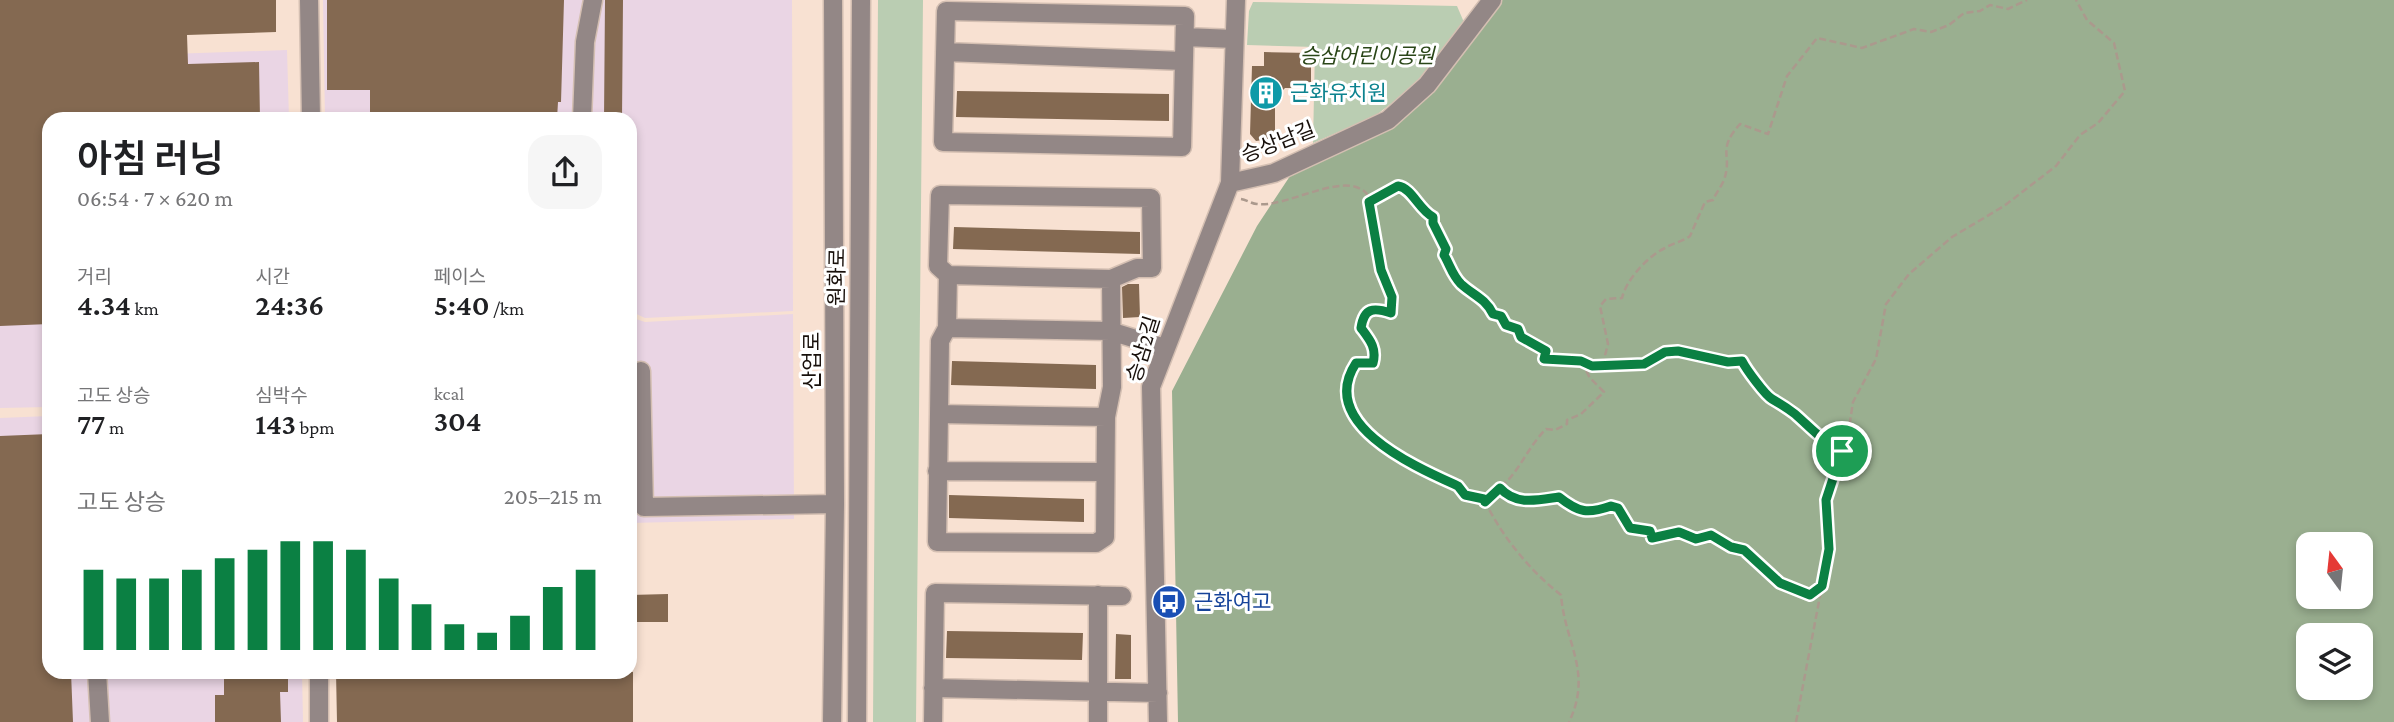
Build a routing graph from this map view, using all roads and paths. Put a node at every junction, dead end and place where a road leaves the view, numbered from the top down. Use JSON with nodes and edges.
{"nodes":[{"id":1,"x":309,"y":0,"type":"edge"},
{"id":2,"x":593,"y":0,"type":"edge"},
{"id":3,"x":833,"y":0,"type":"edge"},
{"id":4,"x":861,"y":0,"type":"edge"},
{"id":5,"x":1236,"y":0,"type":"edge"},
{"id":6,"x":1475,"y":0,"type":"edge"},
{"id":7,"x":1491,"y":0,"type":"edge"},
{"id":8,"x":2027,"y":0,"type":"edge"},
{"id":9,"x":2076,"y":0,"type":"edge"},
{"id":10,"x":946,"y":5,"type":"edge"},
{"id":11,"x":1185,"y":8,"type":"edge"},
{"id":12,"x":1185,"y":37,"type":"junction"},
{"id":13,"x":1234,"y":39,"type":"junction"},
{"id":14,"x":945,"y":52,"type":"junction"},
{"id":15,"x":1184,"y":61,"type":"junction"},
{"id":16,"x":311,"y":112,"type":"edge"},
{"id":17,"x":582,"y":112,"type":"edge"},
{"id":18,"x":1227,"y":190,"type":"junction"},
{"id":19,"x":1369,"y":202,"type":"junction"},
{"id":20,"x":948,"y":275,"type":"junction"},
{"id":21,"x":1111,"y":279,"type":"junction"},
{"id":22,"x":947,"y":328,"type":"junction"},
{"id":23,"x":1111,"y":331,"type":"junction"},
{"id":24,"x":1165,"y":348,"type":"junction"},
{"id":25,"x":1581,"y":361,"type":"junction"},
{"id":26,"x":1603,"y":363,"type":"junction"},
{"id":27,"x":641,"y":371,"type":"dead end"},
{"id":28,"x":939,"y":414,"type":"junction"},
{"id":29,"x":1106,"y":417,"type":"junction"},
{"id":30,"x":1842,"y":451,"type":"junction"},
{"id":31,"x":937,"y":471,"type":"junction"},
{"id":32,"x":1105,"y":472,"type":"junction"},
{"id":33,"x":1500,"y":488,"type":"junction"},
{"id":34,"x":1485,"y":502,"type":"junction"},
{"id":35,"x":835,"y":504,"type":"junction"},
{"id":36,"x":1822,"y":586,"type":"junction"},
{"id":37,"x":1098,"y":595,"type":"junction"},
{"id":38,"x":1122,"y":596,"type":"dead end"},
{"id":39,"x":97,"y":679,"type":"edge"},
{"id":40,"x":319,"y":679,"type":"edge"},
{"id":41,"x":933,"y":688,"type":"junction"},
{"id":42,"x":1098,"y":691,"type":"junction"},
{"id":43,"x":1158,"y":693,"type":"junction"},
{"id":44,"x":100,"y":722,"type":"edge"},
{"id":45,"x":319,"y":722,"type":"edge"},
{"id":46,"x":832,"y":722,"type":"edge"},
{"id":47,"x":857,"y":722,"type":"edge"},
{"id":48,"x":933,"y":722,"type":"edge"},
{"id":49,"x":1098,"y":722,"type":"edge"},
{"id":50,"x":1158,"y":722,"type":"edge"},
{"id":51,"x":1569,"y":722,"type":"edge"},
{"id":52,"x":1796,"y":722,"type":"edge"}],
"edges":[{"from":1,"to":16,"type":"street"},
{"from":2,"to":17,"type":"street"},
{"from":3,"to":35,"type":"street","name":"산업로"},
{"from":4,"to":47,"type":"street","name":"원화로"},
{"from":5,"to":13,"type":"street","name":"승삼2길"},
{"from":6,"to":7,"type":"street"},
{"from":7,"to":18,"type":"street","name":"승상남길"},
{"from":8,"to":26,"type":"path"},
{"from":9,"to":30,"type":"path"},
{"from":10,"to":11,"type":"street"},
{"from":10,"to":14,"type":"street"},
{"from":11,"to":12,"type":"street"},
{"from":12,"to":13,"type":"street"},
{"from":12,"to":15,"type":"street"},
{"from":13,"to":18,"type":"street","name":"승삼2길"},
{"from":14,"to":15,"type":"street"},
{"from":14,"to":15,"type":"street"},
{"from":18,"to":19,"type":"path"},
{"from":18,"to":24,"type":"street","name":"승삼2길"},
{"from":19,"to":25,"type":"path"},
{"from":19,"to":34,"type":"path"},
{"from":20,"to":21,"type":"street"},
{"from":20,"to":21,"type":"street"},
{"from":20,"to":22,"type":"street"},
{"from":21,"to":23,"type":"street"},
{"from":22,"to":23,"type":"street"},
{"from":22,"to":28,"type":"street"},
{"from":23,"to":24,"type":"street"},
{"from":23,"to":29,"type":"street"},
{"from":24,"to":43,"type":"street","name":"승삼2길"},
{"from":25,"to":26,"type":"path"},
{"from":25,"to":33,"type":"path"},
{"from":26,"to":30,"type":"path"},
{"from":27,"to":35,"type":"street"},
{"from":28,"to":29,"type":"street"},
{"from":28,"to":31,"type":"street"},
{"from":29,"to":32,"type":"street"},
{"from":30,"to":36,"type":"path"},
{"from":31,"to":32,"type":"street"},
{"from":31,"to":32,"type":"street"},
{"from":33,"to":34,"type":"path"},
{"from":33,"to":36,"type":"path"},
{"from":34,"to":51,"type":"path"},
{"from":35,"to":46,"type":"street","name":"산업로"},
{"from":36,"to":52,"type":"path"},
{"from":37,"to":38,"type":"street"},
{"from":37,"to":41,"type":"street"},
{"from":37,"to":42,"type":"street"},
{"from":39,"to":44,"type":"street"},
{"from":40,"to":45,"type":"street"},
{"from":41,"to":42,"type":"street"},
{"from":41,"to":48,"type":"street"},
{"from":42,"to":43,"type":"street"},
{"from":42,"to":49,"type":"street"},
{"from":43,"to":50,"type":"street","name":"승삼2길"}]}
